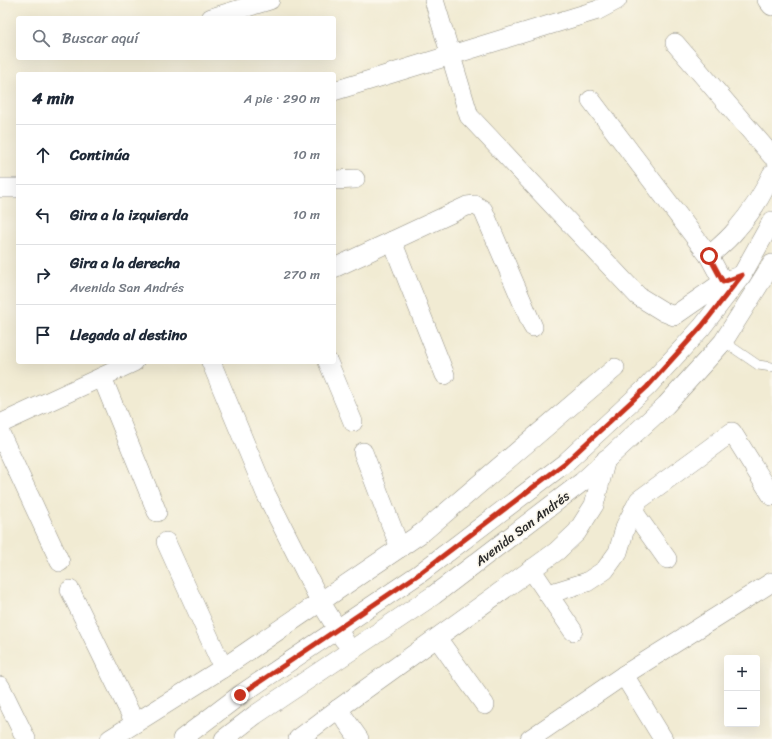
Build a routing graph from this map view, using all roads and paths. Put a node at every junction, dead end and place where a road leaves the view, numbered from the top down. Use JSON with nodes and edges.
{"nodes":[{"id":1,"x":270,"y":0,"type":"edge"},
{"id":2,"x":434,"y":0,"type":"edge"},
{"id":3,"x":617,"y":0,"type":"edge"},
{"id":4,"x":767,"y":0,"type":"edge"},
{"id":5,"x":772,"y":6,"type":"edge"},
{"id":6,"x":218,"y":16,"type":"edge"},
{"id":7,"x":675,"y":43,"type":"dead end"},
{"id":8,"x":451,"y":56,"type":"junction"},
{"id":9,"x":336,"y":90,"type":"edge"},
{"id":10,"x":591,"y":100,"type":"dead end"},
{"id":11,"x":772,"y":156,"type":"edge"},
{"id":12,"x":772,"y":174,"type":"edge"},
{"id":13,"x":356,"y":179,"type":"dead end"},
{"id":14,"x":336,"y":180,"type":"edge"},
{"id":15,"x":0,"y":188,"type":"edge"},
{"id":16,"x":16,"y":188,"type":"edge"},
{"id":17,"x":772,"y":221,"type":"edge"},
{"id":18,"x":392,"y":241,"type":"junction"},
{"id":19,"x":709,"y":256,"type":"junction"},
{"id":20,"x":772,"y":264,"type":"edge"},
{"id":21,"x":336,"y":267,"type":"edge"},
{"id":22,"x":742,"y":275,"type":"junction"},
{"id":23,"x":723,"y":282,"type":"junction"},
{"id":24,"x":702,"y":326,"type":"junction"},
{"id":25,"x":533,"y":327,"type":"dead end"},
{"id":26,"x":723,"y":341,"type":"junction"},
{"id":27,"x":130,"y":364,"type":"edge"},
{"id":28,"x":212,"y":364,"type":"edge"},
{"id":29,"x":329,"y":364,"type":"edge"},
{"id":30,"x":772,"y":367,"type":"edge"},
{"id":31,"x":615,"y":368,"type":"dead end"},
{"id":32,"x":445,"y":375,"type":"dead end"},
{"id":33,"x":102,"y":377,"type":"junction"},
{"id":34,"x":612,"y":420,"type":"junction"},
{"id":35,"x":352,"y":422,"type":"dead end"},
{"id":36,"x":0,"y":424,"type":"edge"},
{"id":37,"x":0,"y":432,"type":"edge"},
{"id":38,"x":363,"y":452,"type":"dead end"},
{"id":39,"x":606,"y":460,"type":"junction"},
{"id":40,"x":772,"y":496,"type":"edge"},
{"id":41,"x":634,"y":511,"type":"junction"},
{"id":42,"x":157,"y":512,"type":"dead end"},
{"id":43,"x":166,"y":542,"type":"dead end"},
{"id":44,"x":400,"y":548,"type":"junction"},
{"id":45,"x":667,"y":559,"type":"dead end"},
{"id":46,"x":60,"y":562,"type":"dead end"},
{"id":47,"x":531,"y":569,"type":"junction"},
{"id":48,"x":772,"y":582,"type":"edge"},
{"id":49,"x":70,"y":590,"type":"dead end"},
{"id":50,"x":548,"y":594,"type":"junction"},
{"id":51,"x":320,"y":601,"type":"junction"},
{"id":52,"x":338,"y":629,"type":"junction"},
{"id":53,"x":573,"y":630,"type":"dead end"},
{"id":54,"x":436,"y":638,"type":"junction"},
{"id":55,"x":351,"y":651,"type":"junction"},
{"id":56,"x":223,"y":668,"type":"junction"},
{"id":57,"x":624,"y":675,"type":"junction"},
{"id":58,"x":0,"y":686,"type":"edge"},
{"id":59,"x":485,"y":704,"type":"dead end"},
{"id":60,"x":338,"y":709,"type":"junction"},
{"id":61,"x":135,"y":723,"type":"junction"},
{"id":62,"x":26,"y":739,"type":"edge"},
{"id":63,"x":110,"y":739,"type":"edge"},
{"id":64,"x":182,"y":739,"type":"edge"},
{"id":65,"x":224,"y":739,"type":"edge"},
{"id":66,"x":298,"y":739,"type":"edge"},
{"id":67,"x":359,"y":739,"type":"edge"},
{"id":68,"x":530,"y":739,"type":"edge"},
{"id":69,"x":663,"y":739,"type":"edge"}],
"edges":[{"from":1,"to":6,"type":"street"},
{"from":2,"to":8,"type":"street"},
{"from":3,"to":8,"type":"street"},
{"from":4,"to":5,"type":"street"},
{"from":7,"to":11,"type":"street"},
{"from":8,"to":9,"type":"street"},
{"from":8,"to":23,"type":"street"},
{"from":10,"to":19,"type":"street"},
{"from":12,"to":19,"type":"street"},
{"from":13,"to":14,"type":"street"},
{"from":15,"to":16,"type":"street"},
{"from":17,"to":22,"type":"street","name":"Avenida San Andrés"},
{"from":18,"to":21,"type":"street"},
{"from":18,"to":25,"type":"street"},
{"from":18,"to":32,"type":"street"},
{"from":19,"to":23,"type":"street"},
{"from":20,"to":26,"type":"street","name":"Avenida San Andrés"},
{"from":22,"to":23,"type":"street"},
{"from":22,"to":24,"type":"street","name":"Avenida San Andrés"},
{"from":24,"to":26,"type":"street"},
{"from":24,"to":34,"type":"street","name":"Avenida San Andrés"},
{"from":26,"to":30,"type":"lane"},
{"from":26,"to":39,"type":"street","name":"Avenida San Andrés"},
{"from":27,"to":33,"type":"street"},
{"from":28,"to":51,"type":"street"},
{"from":29,"to":35,"type":"street"},
{"from":31,"to":44,"type":"street"},
{"from":33,"to":36,"type":"street"},
{"from":33,"to":42,"type":"street"},
{"from":34,"to":39,"type":"street"},
{"from":34,"to":52,"type":"street","name":"Avenida San Andrés"},
{"from":37,"to":46,"type":"street"},
{"from":38,"to":44,"type":"street"},
{"from":39,"to":47,"type":"street"},
{"from":39,"to":55,"type":"street","name":"Avenida San Andrés"},
{"from":40,"to":41,"type":"street"},
{"from":41,"to":45,"type":"street"},
{"from":41,"to":50,"type":"street"},
{"from":43,"to":56,"type":"street"},
{"from":44,"to":51,"type":"street"},
{"from":47,"to":50,"type":"street"},
{"from":47,"to":54,"type":"street"},
{"from":48,"to":57,"type":"street"},
{"from":49,"to":61,"type":"street"},
{"from":50,"to":53,"type":"street"},
{"from":51,"to":52,"type":"street"},
{"from":51,"to":56,"type":"street"},
{"from":52,"to":55,"type":"street"},
{"from":52,"to":64,"type":"street","name":"Avenida San Andrés"},
{"from":54,"to":59,"type":"street"},
{"from":54,"to":60,"type":"street"},
{"from":55,"to":65,"type":"street","name":"Avenida San Andrés"},
{"from":56,"to":61,"type":"street"},
{"from":57,"to":68,"type":"street"},
{"from":57,"to":69,"type":"street"},
{"from":58,"to":62,"type":"street"},
{"from":60,"to":66,"type":"street"},
{"from":60,"to":67,"type":"street"},
{"from":61,"to":63,"type":"street"}]}
